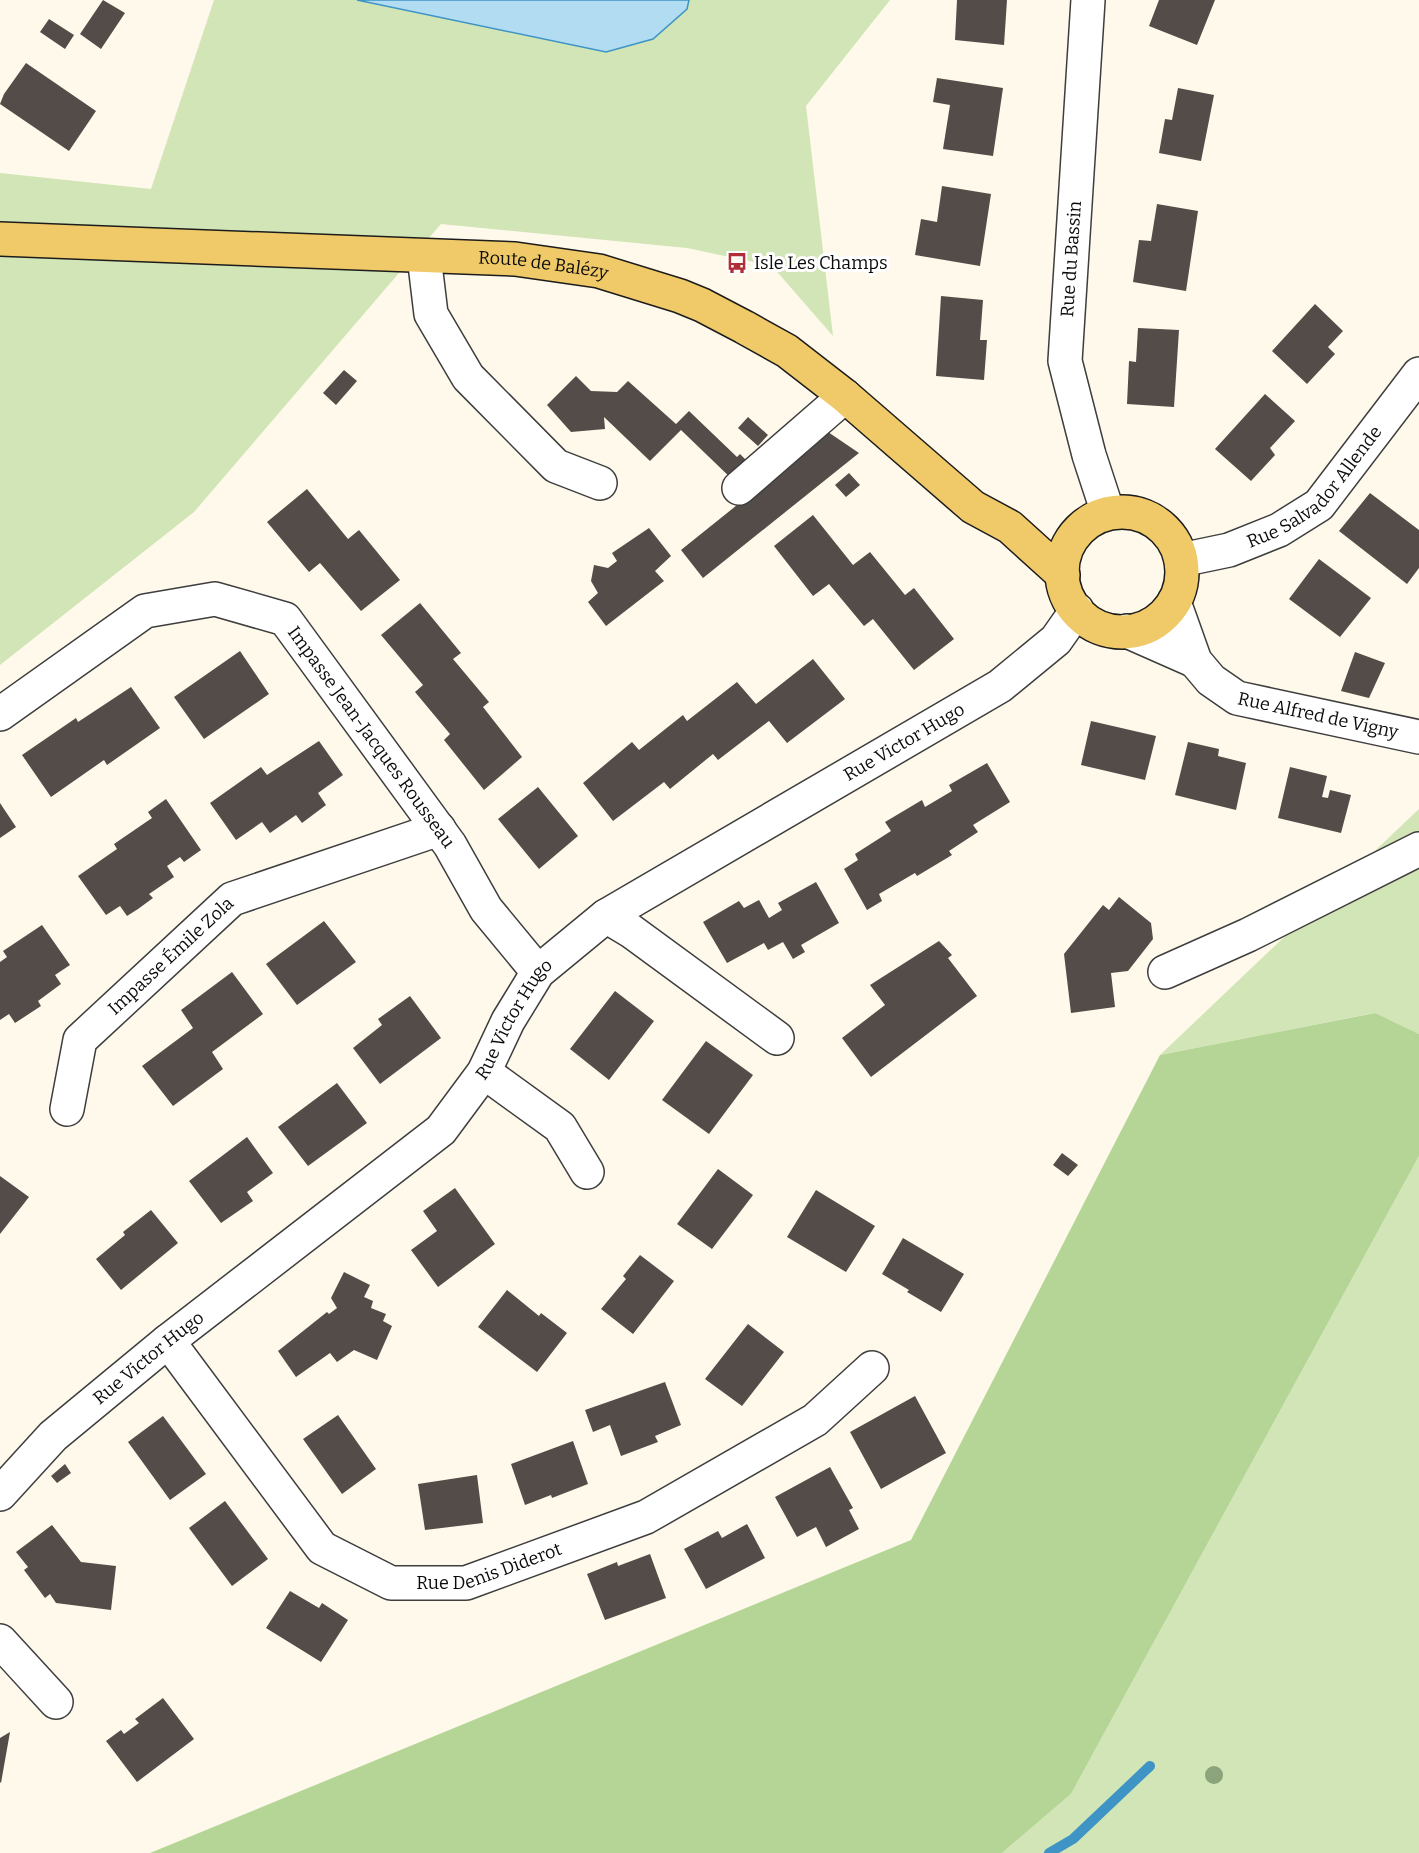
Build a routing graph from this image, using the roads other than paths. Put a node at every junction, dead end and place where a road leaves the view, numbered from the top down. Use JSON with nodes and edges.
{"nodes":[{"id":1,"x":1088,"y":0,"type":"edge"},
{"id":2,"x":0,"y":239,"type":"edge"},
{"id":3,"x":424,"y":255,"type":"junction"},
{"id":4,"x":1419,"y":374,"type":"edge"},
{"id":5,"x":845,"y":396,"type":"junction"},
{"id":6,"x":600,"y":483,"type":"dead end"},
{"id":7,"x":739,"y":488,"type":"dead end"},
{"id":8,"x":1108,"y":513,"type":"junction"},
{"id":9,"x":1010,"y":526,"type":"junction"},
{"id":10,"x":1074,"y":534,"type":"junction"},
{"id":11,"x":1181,"y":560,"type":"junction"},
{"id":12,"x":1063,"y":575,"type":"junction"},
{"id":13,"x":1174,"y":602,"type":"junction"},
{"id":14,"x":1077,"y":610,"type":"junction"},
{"id":15,"x":1127,"y":631,"type":"junction"},
{"id":16,"x":1195,"y":661,"type":"junction"},
{"id":17,"x":0,"y":714,"type":"edge"},
{"id":18,"x":1419,"y":737,"type":"edge"},
{"id":19,"x":439,"y":829,"type":"junction"},
{"id":20,"x":1419,"y":849,"type":"edge"},
{"id":21,"x":606,"y":916,"type":"junction"},
{"id":22,"x":538,"y":972,"type":"junction"},
{"id":23,"x":1165,"y":972,"type":"dead end"},
{"id":24,"x":777,"y":1038,"type":"dead end"},
{"id":25,"x":484,"y":1072,"type":"junction"},
{"id":26,"x":67,"y":1109,"type":"dead end"},
{"id":27,"x":586,"y":1172,"type":"dead end"},
{"id":28,"x":168,"y":1341,"type":"junction"},
{"id":29,"x":872,"y":1368,"type":"dead end"},
{"id":30,"x":0,"y":1494,"type":"edge"},
{"id":31,"x":0,"y":1641,"type":"edge"},
{"id":32,"x":56,"y":1702,"type":"dead end"}],
"edges":[{"from":1,"to":8,"type":"street","name":"Rue du Bassin"},
{"from":2,"to":3,"type":"main road","name":"Route de Balézy"},
{"from":3,"to":5,"type":"main road","name":"Route de Balézy"},
{"from":3,"to":6,"type":"street"},
{"from":4,"to":11,"type":"street","name":"Rue Salvador Allende"},
{"from":5,"to":7,"type":"street"},
{"from":5,"to":9,"type":"main road","name":"Route de Balézy"},
{"from":8,"to":10,"type":"main road"},
{"from":8,"to":11,"type":"main road"},
{"from":9,"to":10,"type":"main road","name":"Route de Balézy"},
{"from":9,"to":12,"type":"main road","name":"Route de Balézy"},
{"from":10,"to":12,"type":"main road"},
{"from":11,"to":13,"type":"main road"},
{"from":12,"to":14,"type":"main road"},
{"from":13,"to":15,"type":"main road"},
{"from":13,"to":16,"type":"street","name":"Rue Alfred de Vigny"},
{"from":14,"to":15,"type":"main road"},
{"from":14,"to":21,"type":"street","name":"Rue Victor Hugo"},
{"from":15,"to":16,"type":"street","name":"Rue Alfred de Vigny"},
{"from":16,"to":18,"type":"street","name":"Rue Alfred de Vigny"},
{"from":17,"to":19,"type":"street","name":"Impasse Jean-Jacques Rousseau"},
{"from":19,"to":22,"type":"street","name":"Impasse Jean-Jacques Rousseau"},
{"from":19,"to":26,"type":"street","name":"Impasse Émile Zola"},
{"from":20,"to":23,"type":"street"},
{"from":21,"to":22,"type":"street","name":"Rue Victor Hugo"},
{"from":21,"to":24,"type":"street"},
{"from":22,"to":25,"type":"street","name":"Rue Victor Hugo"},
{"from":25,"to":27,"type":"street"},
{"from":25,"to":28,"type":"street","name":"Rue Victor Hugo"},
{"from":28,"to":29,"type":"street","name":"Rue Denis Diderot"},
{"from":28,"to":30,"type":"street","name":"Rue Victor Hugo"},
{"from":31,"to":32,"type":"street"}]}
